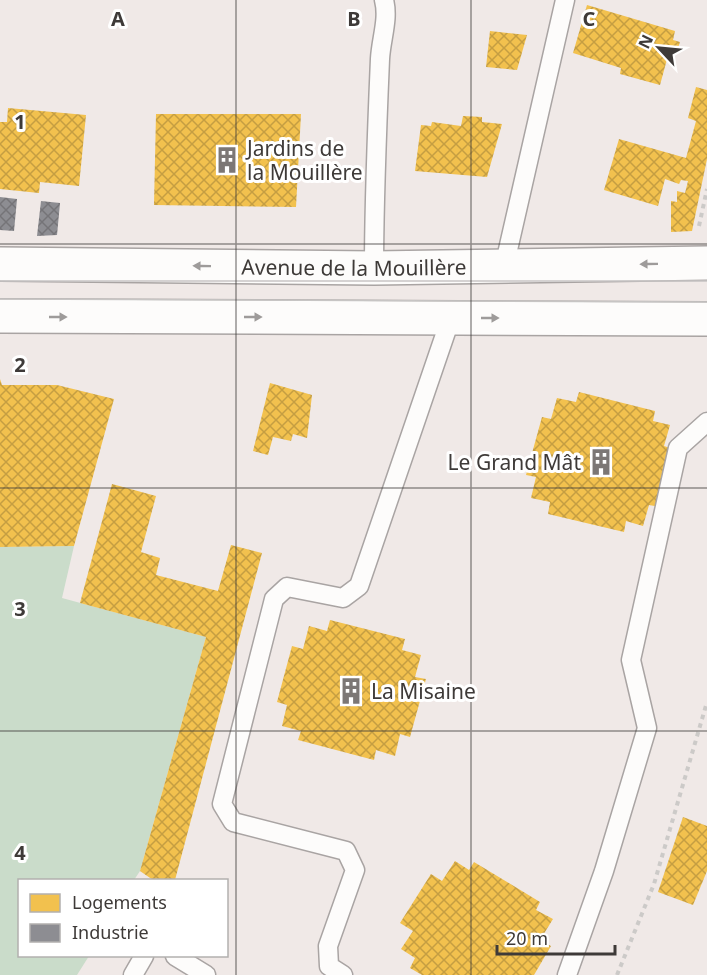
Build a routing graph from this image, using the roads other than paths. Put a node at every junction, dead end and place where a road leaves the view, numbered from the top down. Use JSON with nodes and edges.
{"nodes":[{"id":1,"x":384,"y":0,"type":"edge"},
{"id":2,"x":565,"y":0,"type":"edge"},
{"id":3,"x":707,"y":263,"type":"edge"},
{"id":4,"x":0,"y":264,"type":"edge"},
{"id":5,"x":507,"y":267,"type":"junction"},
{"id":6,"x":374,"y":268,"type":"junction"},
{"id":7,"x":0,"y":316,"type":"edge"},
{"id":8,"x":446,"y":318,"type":"junction"},
{"id":9,"x":707,"y":320,"type":"edge"},
{"id":10,"x":707,"y":422,"type":"edge"},
{"id":11,"x":143,"y":957,"type":"edge"},
{"id":12,"x":177,"y":957,"type":"edge"},
{"id":13,"x":133,"y":975,"type":"edge"},
{"id":14,"x":206,"y":975,"type":"edge"},
{"id":15,"x":343,"y":975,"type":"edge"},
{"id":16,"x":567,"y":975,"type":"edge"}],
"edges":[{"from":1,"to":6,"type":"lane"},
{"from":2,"to":5,"type":"lane"},
{"from":3,"to":5,"type":"street","name":"Avenue de la Mouillère","one_way":true},
{"from":6,"to":4,"type":"street","name":"Avenue de la Mouillère","one_way":true},
{"from":5,"to":6,"type":"street","name":"Avenue de la Mouillère"},
{"from":7,"to":8,"type":"street","one_way":true},
{"from":8,"to":9,"type":"street","one_way":true},
{"from":8,"to":15,"type":"lane"},
{"from":10,"to":16,"type":"lane"},
{"from":11,"to":13,"type":"lane"},
{"from":12,"to":14,"type":"lane"}]}
